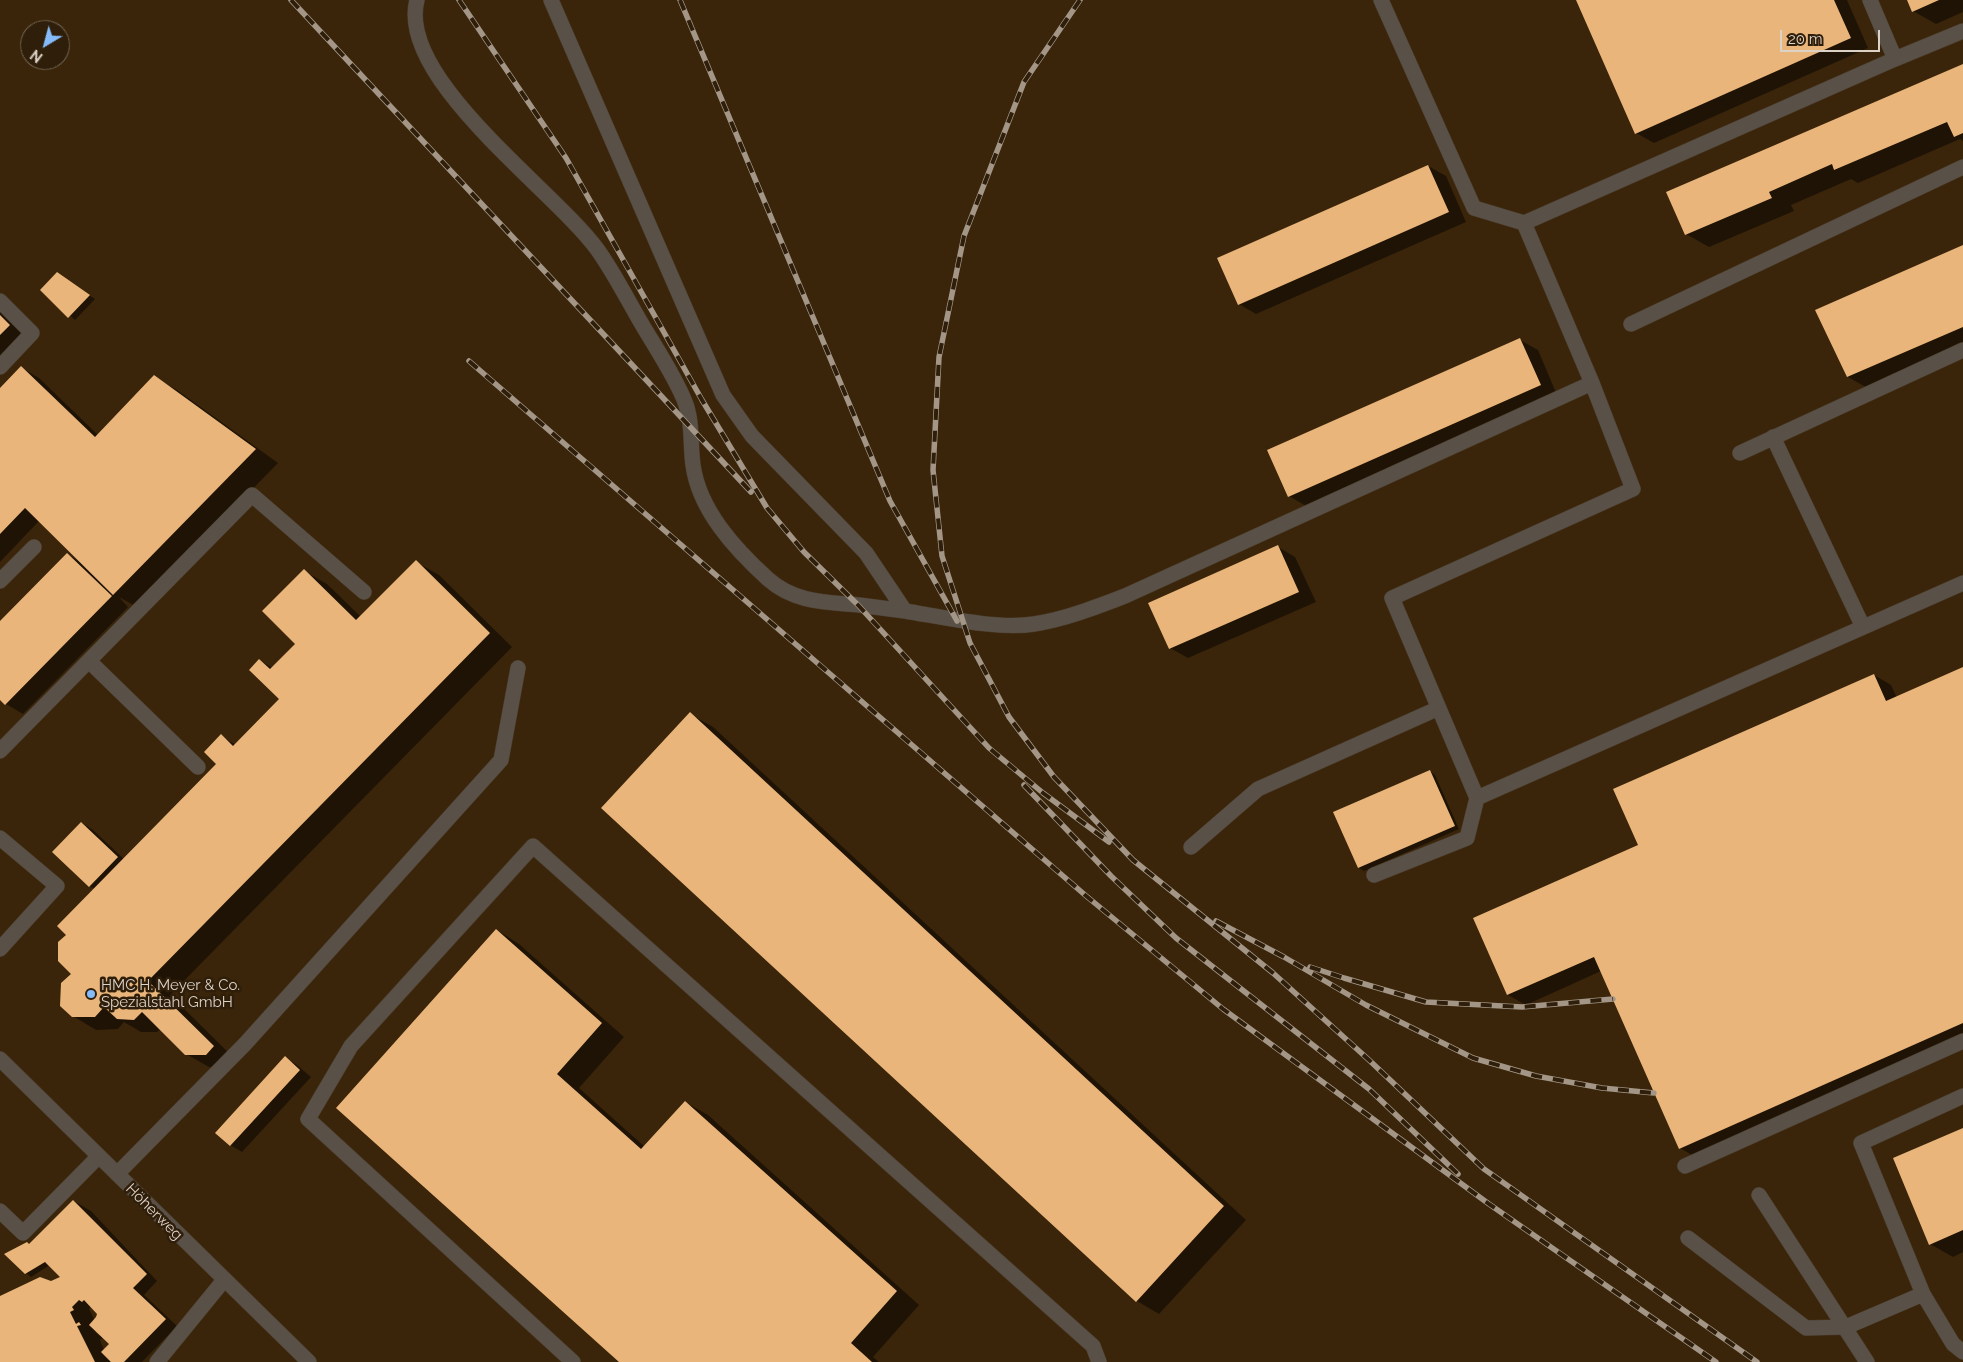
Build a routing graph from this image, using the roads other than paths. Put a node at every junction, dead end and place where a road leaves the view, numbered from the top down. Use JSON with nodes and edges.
{"nodes":[{"id":1,"x":417,"y":0,"type":"edge"},
{"id":2,"x":551,"y":0,"type":"edge"},
{"id":3,"x":1381,"y":0,"type":"edge"},
{"id":4,"x":1870,"y":0,"type":"edge"},
{"id":5,"x":1963,"y":30,"type":"edge"},
{"id":6,"x":1895,"y":59,"type":"junction"},
{"id":7,"x":1963,"y":168,"type":"edge"},
{"id":8,"x":1524,"y":222,"type":"junction"},
{"id":9,"x":0,"y":301,"type":"edge"},
{"id":10,"x":1631,"y":324,"type":"dead end"},
{"id":11,"x":1963,"y":350,"type":"edge"},
{"id":12,"x":0,"y":367,"type":"edge"},
{"id":13,"x":1592,"y":383,"type":"junction"},
{"id":14,"x":1773,"y":438,"type":"junction"},
{"id":15,"x":1740,"y":453,"type":"dead end"},
{"id":16,"x":34,"y":547,"type":"dead end"},
{"id":17,"x":0,"y":581,"type":"edge"},
{"id":18,"x":1963,"y":583,"type":"edge"},
{"id":19,"x":364,"y":592,"type":"dead end"},
{"id":20,"x":905,"y":611,"type":"junction"},
{"id":21,"x":1864,"y":627,"type":"junction"},
{"id":22,"x":90,"y":662,"type":"junction"},
{"id":23,"x":518,"y":668,"type":"dead end"},
{"id":24,"x":1439,"y":708,"type":"junction"},
{"id":25,"x":0,"y":751,"type":"edge"},
{"id":26,"x":198,"y":767,"type":"dead end"},
{"id":27,"x":1477,"y":798,"type":"junction"},
{"id":28,"x":0,"y":838,"type":"edge"},
{"id":29,"x":1191,"y":847,"type":"dead end"},
{"id":30,"x":1374,"y":875,"type":"dead end"},
{"id":31,"x":0,"y":949,"type":"edge"},
{"id":32,"x":1963,"y":1041,"type":"edge"},
{"id":33,"x":0,"y":1060,"type":"edge"},
{"id":34,"x":1963,"y":1096,"type":"edge"},
{"id":35,"x":99,"y":1156,"type":"junction"},
{"id":36,"x":1685,"y":1166,"type":"dead end"},
{"id":37,"x":117,"y":1174,"type":"junction"},
{"id":38,"x":1759,"y":1195,"type":"dead end"},
{"id":39,"x":0,"y":1211,"type":"edge"},
{"id":40,"x":1688,"y":1238,"type":"dead end"},
{"id":41,"x":224,"y":1280,"type":"junction"},
{"id":42,"x":1923,"y":1294,"type":"junction"},
{"id":43,"x":1846,"y":1327,"type":"junction"},
{"id":44,"x":1963,"y":1352,"type":"edge"},
{"id":45,"x":157,"y":1362,"type":"edge"},
{"id":46,"x":309,"y":1362,"type":"edge"},
{"id":47,"x":573,"y":1362,"type":"edge"},
{"id":48,"x":1099,"y":1362,"type":"edge"},
{"id":49,"x":1867,"y":1362,"type":"edge"}],
"edges":[{"from":1,"to":20,"type":"street"},
{"from":2,"to":20,"type":"street"},
{"from":3,"to":8,"type":"street"},
{"from":4,"to":6,"type":"street"},
{"from":5,"to":6,"type":"street"},
{"from":6,"to":8,"type":"street"},
{"from":7,"to":10,"type":"street"},
{"from":8,"to":13,"type":"street"},
{"from":9,"to":12,"type":"street"},
{"from":11,"to":14,"type":"street"},
{"from":13,"to":20,"type":"street"},
{"from":13,"to":24,"type":"street"},
{"from":14,"to":15,"type":"street"},
{"from":14,"to":21,"type":"street"},
{"from":16,"to":17,"type":"street"},
{"from":18,"to":21,"type":"street"},
{"from":19,"to":22,"type":"street"},
{"from":21,"to":27,"type":"street"},
{"from":22,"to":25,"type":"street"},
{"from":22,"to":26,"type":"street"},
{"from":23,"to":37,"type":"street"},
{"from":24,"to":27,"type":"street"},
{"from":24,"to":29,"type":"street"},
{"from":27,"to":30,"type":"street"},
{"from":28,"to":31,"type":"street"},
{"from":32,"to":36,"type":"street"},
{"from":33,"to":35,"type":"street","name":"Höherweg"},
{"from":34,"to":42,"type":"street"},
{"from":35,"to":37,"type":"street","name":"Höherweg"},
{"from":35,"to":39,"type":"street"},
{"from":37,"to":41,"type":"street","name":"Höherweg"},
{"from":38,"to":43,"type":"street"},
{"from":40,"to":43,"type":"street"},
{"from":41,"to":45,"type":"street"},
{"from":41,"to":46,"type":"street","name":"Höherweg"},
{"from":42,"to":43,"type":"street"},
{"from":42,"to":44,"type":"street"},
{"from":43,"to":49,"type":"street"},
{"from":47,"to":48,"type":"street"}]}
